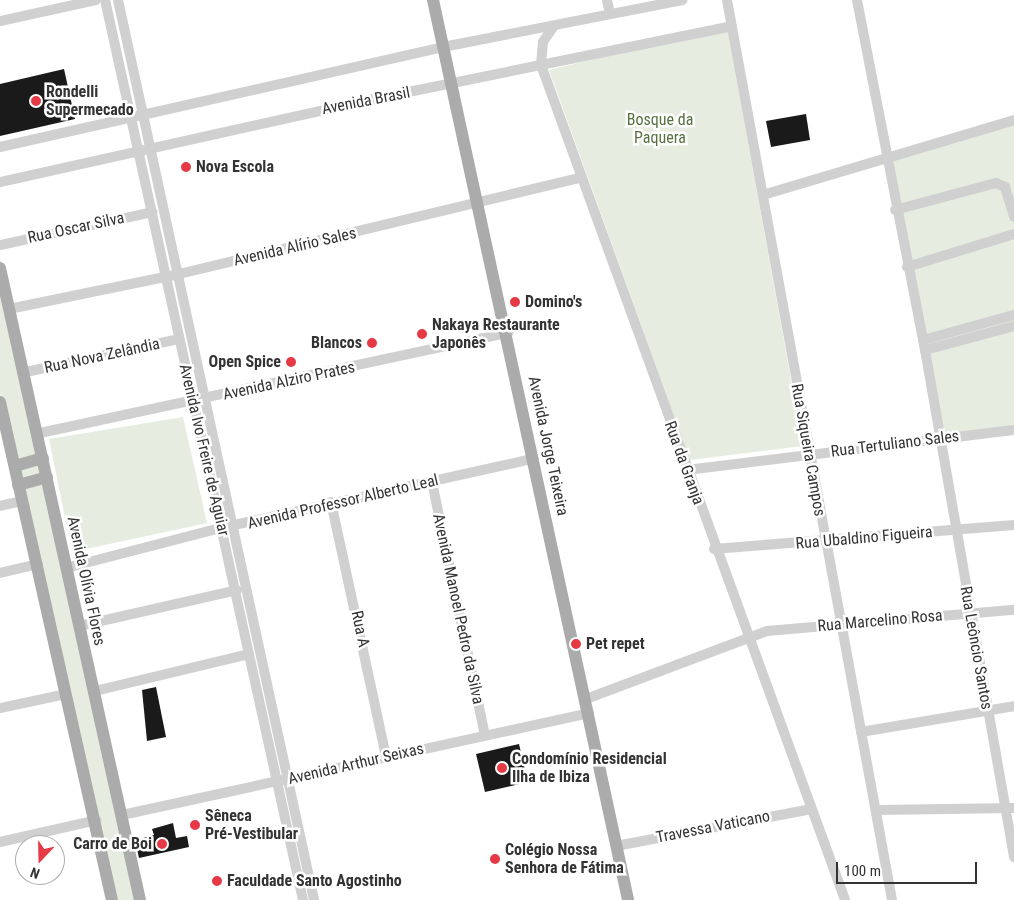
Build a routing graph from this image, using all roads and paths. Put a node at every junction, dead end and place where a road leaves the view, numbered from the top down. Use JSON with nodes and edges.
{"nodes":[{"id":1,"x":96,"y":0,"type":"edge"},
{"id":2,"x":105,"y":0,"type":"edge"},
{"id":3,"x":118,"y":0,"type":"edge"},
{"id":4,"x":433,"y":0,"type":"edge"},
{"id":5,"x":607,"y":0,"type":"edge"},
{"id":6,"x":682,"y":0,"type":"edge"},
{"id":7,"x":727,"y":0,"type":"edge"},
{"id":8,"x":857,"y":0,"type":"edge"},
{"id":9,"x":610,"y":14,"type":"junction"},
{"id":10,"x":0,"y":21,"type":"edge"},
{"id":11,"x":554,"y":26,"type":"junction"},
{"id":12,"x":732,"y":26,"type":"junction"},
{"id":13,"x":443,"y":47,"type":"junction"},
{"id":14,"x":541,"y":65,"type":"junction"},
{"id":15,"x":451,"y":85,"type":"junction"},
{"id":16,"x":142,"y":113,"type":"junction"},
{"id":17,"x":131,"y":116,"type":"junction"},
{"id":18,"x":1014,"y":120,"type":"edge"},
{"id":19,"x":0,"y":147,"type":"edge"},
{"id":20,"x":150,"y":150,"type":"junction"},
{"id":21,"x":139,"y":152,"type":"junction"},
{"id":22,"x":887,"y":160,"type":"junction"},
{"id":23,"x":579,"y":178,"type":"junction"},
{"id":24,"x":0,"y":182,"type":"edge"},
{"id":25,"x":763,"y":195,"type":"junction"},
{"id":26,"x":476,"y":204,"type":"junction"},
{"id":27,"x":895,"y":210,"type":"junction"},
{"id":28,"x":152,"y":212,"type":"junction"},
{"id":29,"x":1014,"y":217,"type":"edge"},
{"id":30,"x":1014,"y":234,"type":"edge"},
{"id":31,"x":0,"y":245,"type":"edge"},
{"id":32,"x":907,"y":266,"type":"junction"},
{"id":33,"x":0,"y":268,"type":"edge"},
{"id":34,"x":178,"y":274,"type":"junction"},
{"id":35,"x":166,"y":276,"type":"junction"},
{"id":36,"x":9,"y":309,"type":"junction"},
{"id":37,"x":1014,"y":315,"type":"edge"},
{"id":38,"x":1014,"y":326,"type":"edge"},
{"id":39,"x":508,"y":334,"type":"junction"},
{"id":40,"x":179,"y":339,"type":"junction"},
{"id":41,"x":924,"y":345,"type":"junction"},
{"id":42,"x":26,"y":372,"type":"junction"},
{"id":43,"x":206,"y":399,"type":"junction"},
{"id":44,"x":0,"y":402,"type":"edge"},
{"id":45,"x":193,"y":402,"type":"junction"},
{"id":46,"x":1014,"y":430,"type":"edge"},
{"id":47,"x":40,"y":433,"type":"junction"},
{"id":48,"x":937,"y":438,"type":"junction"},
{"id":49,"x":5,"y":443,"type":"edge"},
{"id":50,"x":809,"y":456,"type":"junction"},
{"id":51,"x":43,"y":458,"type":"junction"},
{"id":52,"x":533,"y":459,"type":"junction"},
{"id":53,"x":15,"y":466,"type":"junction"},
{"id":54,"x":687,"y":470,"type":"junction"},
{"id":55,"x":47,"y":477,"type":"junction"},
{"id":56,"x":432,"y":482,"type":"junction"},
{"id":57,"x":18,"y":485,"type":"junction"},
{"id":58,"x":22,"y":501,"type":"junction"},
{"id":59,"x":331,"y":502,"type":"junction"},
{"id":60,"x":0,"y":506,"type":"edge"},
{"id":61,"x":234,"y":526,"type":"junction"},
{"id":62,"x":1014,"y":526,"type":"edge"},
{"id":63,"x":221,"y":528,"type":"junction"},
{"id":64,"x":954,"y":530,"type":"junction"},
{"id":65,"x":824,"y":540,"type":"junction"},
{"id":66,"x":714,"y":549,"type":"junction"},
{"id":67,"x":38,"y":564,"type":"junction"},
{"id":68,"x":66,"y":568,"type":"junction"},
{"id":69,"x":0,"y":573,"type":"edge"},
{"id":70,"x":237,"y":590,"type":"junction"},
{"id":71,"x":1014,"y":610,"type":"edge"},
{"id":72,"x":971,"y":613,"type":"junction"},
{"id":73,"x":79,"y":626,"type":"junction"},
{"id":74,"x":841,"y":626,"type":"junction"},
{"id":75,"x":747,"y":637,"type":"junction"},
{"id":76,"x":248,"y":654,"type":"junction"},
{"id":77,"x":94,"y":691,"type":"junction"},
{"id":78,"x":66,"y":694,"type":"junction"},
{"id":79,"x":586,"y":699,"type":"junction"},
{"id":80,"x":1014,"y":706,"type":"edge"},
{"id":81,"x":0,"y":708,"type":"edge"},
{"id":82,"x":987,"y":710,"type":"junction"},
{"id":83,"x":589,"y":713,"type":"junction"},
{"id":84,"x":861,"y":732,"type":"junction"},
{"id":85,"x":485,"y":735,"type":"junction"},
{"id":86,"x":386,"y":756,"type":"junction"},
{"id":87,"x":284,"y":781,"type":"junction"},
{"id":88,"x":1009,"y":808,"type":"edge"},
{"id":89,"x":811,"y":809,"type":"junction"},
{"id":90,"x":878,"y":810,"type":"junction"},
{"id":91,"x":122,"y":815,"type":"junction"},
{"id":92,"x":97,"y":820,"type":"junction"},
{"id":93,"x":0,"y":842,"type":"edge"},
{"id":94,"x":616,"y":846,"type":"junction"},
{"id":95,"x":1014,"y":857,"type":"edge"},
{"id":96,"x":112,"y":900,"type":"edge"},
{"id":97,"x":140,"y":900,"type":"edge"},
{"id":98,"x":304,"y":900,"type":"edge"},
{"id":99,"x":314,"y":900,"type":"edge"},
{"id":100,"x":628,"y":900,"type":"edge"},
{"id":101,"x":845,"y":900,"type":"edge"},
{"id":102,"x":892,"y":900,"type":"edge"}],
"edges":[{"from":1,"to":10,"type":"street"},
{"from":2,"to":17,"type":"street","name":"Avenida Ivo Freire de Aguiar"},
{"from":3,"to":16,"type":"street","name":"Avenida Ivo Freire de Aguiar"},
{"from":4,"to":13,"type":"main road","name":"Avenida Jorge Teixeira"},
{"from":5,"to":9,"type":"street"},
{"from":6,"to":9,"type":"street"},
{"from":7,"to":12,"type":"street","name":"Rua Siqueira Campos"},
{"from":8,"to":22,"type":"street","name":"Rua Leôncio Santos"},
{"from":9,"to":11,"type":"street"},
{"from":11,"to":13,"type":"street"},
{"from":11,"to":14,"type":"street","name":"Rua da Granja"},
{"from":12,"to":14,"type":"street","name":"Avenida Brasil"},
{"from":12,"to":25,"type":"street","name":"Rua Siqueira Campos"},
{"from":13,"to":15,"type":"main road","name":"Avenida Jorge Teixeira"},
{"from":13,"to":16,"type":"street"},
{"from":14,"to":15,"type":"street","name":"Avenida Brasil"},
{"from":14,"to":23,"type":"street","name":"Rua da Granja"},
{"from":15,"to":20,"type":"street","name":"Avenida Brasil"},
{"from":15,"to":26,"type":"main road","name":"Avenida Jorge Teixeira"},
{"from":16,"to":17,"type":"street"},
{"from":16,"to":20,"type":"street","name":"Avenida Ivo Freire de Aguiar"},
{"from":17,"to":19,"type":"street"},
{"from":17,"to":21,"type":"street","name":"Avenida Ivo Freire de Aguiar"},
{"from":18,"to":22,"type":"street"},
{"from":20,"to":21,"type":"street","name":"Avenida Brasil"},
{"from":20,"to":34,"type":"street","name":"Avenida Ivo Freire de Aguiar"},
{"from":21,"to":24,"type":"street","name":"Avenida Brasil"},
{"from":21,"to":28,"type":"street","name":"Avenida Ivo Freire de Aguiar"},
{"from":22,"to":25,"type":"street"},
{"from":22,"to":27,"type":"street","name":"Rua Leôncio Santos"},
{"from":23,"to":26,"type":"street","name":"Avenida Alírio Sales"},
{"from":23,"to":54,"type":"street","name":"Rua da Granja"},
{"from":25,"to":50,"type":"street","name":"Rua Siqueira Campos"},
{"from":26,"to":34,"type":"street","name":"Avenida Alírio Sales"},
{"from":26,"to":39,"type":"main road","name":"Avenida Jorge Teixeira"},
{"from":27,"to":29,"type":"street"},
{"from":27,"to":32,"type":"street","name":"Rua Leôncio Santos"},
{"from":28,"to":31,"type":"street","name":"Rua Oscar Silva"},
{"from":28,"to":35,"type":"street","name":"Avenida Ivo Freire de Aguiar"},
{"from":30,"to":32,"type":"street"},
{"from":32,"to":41,"type":"street","name":"Rua Leôncio Santos"},
{"from":33,"to":36,"type":"main road","name":"Avenida Olívia Flores"},
{"from":34,"to":35,"type":"street","name":"Avenida Alírio Sales"},
{"from":34,"to":43,"type":"street","name":"Avenida Ivo Freire de Aguiar"},
{"from":35,"to":36,"type":"street","name":"Avenida Alírio Sales"},
{"from":35,"to":40,"type":"street","name":"Avenida Ivo Freire de Aguiar"},
{"from":36,"to":42,"type":"main road","name":"Avenida Olívia Flores"},
{"from":37,"to":41,"type":"street"},
{"from":38,"to":41,"type":"street"},
{"from":39,"to":43,"type":"street","name":"Avenida Alziro Prates"},
{"from":39,"to":52,"type":"main road","name":"Avenida Jorge Teixeira"},
{"from":40,"to":42,"type":"street","name":"Rua Nova Zelândia"},
{"from":40,"to":45,"type":"street","name":"Avenida Ivo Freire de Aguiar"},
{"from":41,"to":48,"type":"street","name":"Rua Leôncio Santos"},
{"from":42,"to":47,"type":"main road","name":"Avenida Olívia Flores"},
{"from":43,"to":45,"type":"street","name":"Avenida Alziro Prates"},
{"from":43,"to":61,"type":"street","name":"Avenida Ivo Freire de Aguiar"},
{"from":44,"to":49,"type":"main road"},
{"from":45,"to":47,"type":"street","name":"Avenida Alziro Prates"},
{"from":45,"to":63,"type":"street","name":"Avenida Ivo Freire de Aguiar"},
{"from":46,"to":48,"type":"street","name":"Rua Tertuliano Sales"},
{"from":47,"to":51,"type":"main road","name":"Avenida Olívia Flores"},
{"from":48,"to":50,"type":"street","name":"Rua Tertuliano Sales"},
{"from":48,"to":64,"type":"street","name":"Rua Leôncio Santos"},
{"from":49,"to":53,"type":"main road"},
{"from":50,"to":54,"type":"street","name":"Rua Tertuliano Sales"},
{"from":50,"to":65,"type":"street","name":"Rua Siqueira Campos"},
{"from":51,"to":53,"type":"main road"},
{"from":51,"to":55,"type":"main road","name":"Avenida Olívia Flores"},
{"from":52,"to":56,"type":"street","name":"Avenida Professor Alberto Leal"},
{"from":52,"to":79,"type":"main road","name":"Avenida Jorge Teixeira"},
{"from":53,"to":57,"type":"main road"},
{"from":54,"to":66,"type":"street","name":"Rua da Granja"},
{"from":55,"to":57,"type":"main road"},
{"from":55,"to":68,"type":"main road","name":"Avenida Olívia Flores"},
{"from":56,"to":59,"type":"street","name":"Avenida Professor Alberto Leal"},
{"from":56,"to":85,"type":"street","name":"Avenida Manoel Pedro da Silva"},
{"from":57,"to":58,"type":"main road"},
{"from":58,"to":60,"type":"street"},
{"from":58,"to":67,"type":"main road"},
{"from":59,"to":61,"type":"street","name":"Avenida Professor Alberto Leal"},
{"from":59,"to":86,"type":"street","name":"Rua A"},
{"from":61,"to":63,"type":"street","name":"Avenida Professor Alberto Leal"},
{"from":61,"to":87,"type":"street","name":"Avenida Ivo Freire de Aguiar"},
{"from":62,"to":64,"type":"street","name":"Rua Ubaldino Figueira"},
{"from":63,"to":68,"type":"street","name":"Avenida Professor Alberto Leal"},
{"from":63,"to":70,"type":"street","name":"Avenida Ivo Freire de Aguiar"},
{"from":64,"to":65,"type":"street","name":"Rua Ubaldino Figueira"},
{"from":64,"to":72,"type":"street","name":"Rua Leôncio Santos"},
{"from":65,"to":66,"type":"street","name":"Rua Ubaldino Figueira"},
{"from":65,"to":74,"type":"street","name":"Rua Siqueira Campos"},
{"from":66,"to":75,"type":"street","name":"Rua da Granja"},
{"from":67,"to":69,"type":"street"},
{"from":67,"to":78,"type":"main road"},
{"from":68,"to":73,"type":"main road","name":"Avenida Olívia Flores"},
{"from":70,"to":73,"type":"street"},
{"from":70,"to":76,"type":"street","name":"Avenida Ivo Freire de Aguiar"},
{"from":71,"to":72,"type":"street","name":"Rua Marcelino Rosa"},
{"from":72,"to":74,"type":"street","name":"Rua Marcelino Rosa"},
{"from":72,"to":82,"type":"street","name":"Rua Leôncio Santos"},
{"from":73,"to":77,"type":"main road","name":"Avenida Olívia Flores"},
{"from":74,"to":75,"type":"street","name":"Rua Marcelino Rosa"},
{"from":74,"to":84,"type":"street","name":"Rua Siqueira Campos"},
{"from":75,"to":79,"type":"street"},
{"from":75,"to":89,"type":"street","name":"Rua da Granja"},
{"from":76,"to":77,"type":"street"},
{"from":76,"to":87,"type":"street","name":"Avenida Ivo Freire de Aguiar"},
{"from":77,"to":91,"type":"main road","name":"Avenida Olívia Flores"},
{"from":78,"to":81,"type":"street"},
{"from":78,"to":92,"type":"main road"},
{"from":79,"to":83,"type":"main road","name":"Avenida Jorge Teixeira"},
{"from":80,"to":82,"type":"street"},
{"from":82,"to":84,"type":"street"},
{"from":82,"to":88,"type":"street","name":"Rua Leôncio Santos"},
{"from":83,"to":85,"type":"street","name":"Avenida Arthur Seixas"},
{"from":83,"to":94,"type":"main road","name":"Avenida Jorge Teixeira"},
{"from":84,"to":90,"type":"street","name":"Rua Siqueira Campos"},
{"from":85,"to":86,"type":"street","name":"Avenida Arthur Seixas"},
{"from":86,"to":87,"type":"street","name":"Avenida Arthur Seixas"},
{"from":87,"to":91,"type":"street","name":"Avenida Arthur Seixas"},
{"from":87,"to":98,"type":"street","name":"Avenida Ivo Freire de Aguiar"},
{"from":87,"to":99,"type":"street","name":"Avenida Ivo Freire de Aguiar"},
{"from":88,"to":90,"type":"street"},
{"from":88,"to":95,"type":"street","name":"Rua Leôncio Santos"},
{"from":89,"to":94,"type":"street","name":"Travessa Vaticano"},
{"from":89,"to":101,"type":"street","name":"Rua da Granja"},
{"from":90,"to":102,"type":"street","name":"Rua Siqueira Campos"},
{"from":91,"to":97,"type":"main road","name":"Avenida Olívia Flores"},
{"from":92,"to":93,"type":"street"},
{"from":92,"to":96,"type":"main road"},
{"from":94,"to":100,"type":"main road","name":"Avenida Jorge Teixeira"}]}
